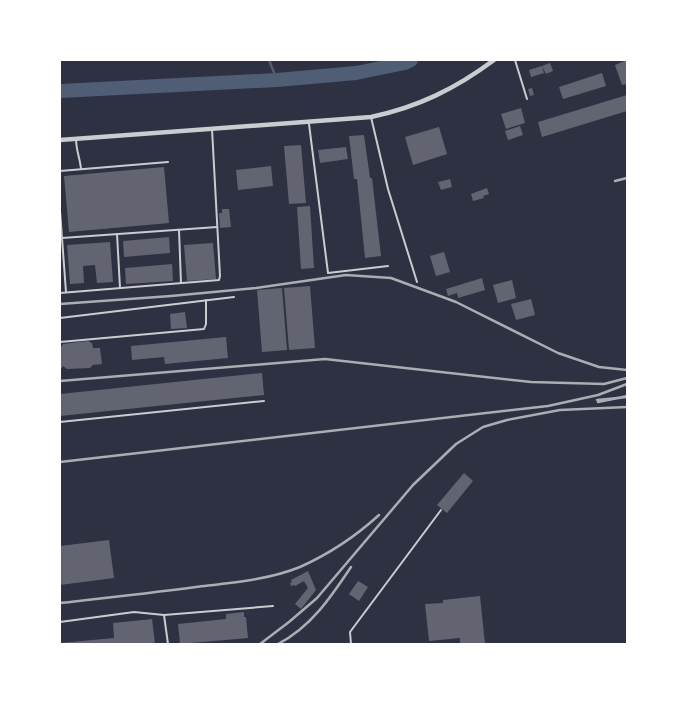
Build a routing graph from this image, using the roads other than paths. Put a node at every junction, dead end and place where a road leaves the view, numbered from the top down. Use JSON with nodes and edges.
{"nodes":[{"id":1,"x":494,"y":60,"type":"edge"},
{"id":2,"x":515,"y":60,"type":"edge"},
{"id":3,"x":527,"y":99,"type":"dead end"},
{"id":4,"x":371,"y":117,"type":"junction"},
{"id":5,"x":308,"y":121,"type":"junction"},
{"id":6,"x":212,"y":128,"type":"junction"},
{"id":7,"x":76,"y":139,"type":"junction"},
{"id":8,"x":60,"y":140,"type":"edge"},
{"id":9,"x":168,"y":162,"type":"dead end"},
{"id":10,"x":81,"y":168,"type":"junction"},
{"id":11,"x":60,"y":171,"type":"edge"},
{"id":12,"x":60,"y":211,"type":"edge"},
{"id":13,"x":217,"y":227,"type":"junction"},
{"id":14,"x":179,"y":230,"type":"junction"},
{"id":15,"x":117,"y":234,"type":"junction"},
{"id":16,"x":62,"y":238,"type":"junction"},
{"id":17,"x":388,"y":266,"type":"dead end"},
{"id":18,"x":182,"y":282,"type":"junction"},
{"id":19,"x":417,"y":282,"type":"dead end"},
{"id":20,"x":120,"y":288,"type":"junction"},
{"id":21,"x":66,"y":292,"type":"junction"},
{"id":22,"x":60,"y":293,"type":"edge"},
{"id":23,"x":234,"y":297,"type":"dead end"},
{"id":24,"x":206,"y":300,"type":"junction"},
{"id":25,"x":60,"y":318,"type":"edge"},
{"id":26,"x":60,"y":342,"type":"edge"},
{"id":27,"x":264,"y":401,"type":"dead end"},
{"id":28,"x":60,"y":422,"type":"edge"},
{"id":29,"x":441,"y":510,"type":"dead end"},
{"id":30,"x":274,"y":606,"type":"dead end"},
{"id":31,"x":164,"y":614,"type":"junction"},
{"id":32,"x":60,"y":622,"type":"edge"},
{"id":33,"x":168,"y":644,"type":"edge"},
{"id":34,"x":351,"y":644,"type":"edge"}],
"edges":[{"from":1,"to":4,"type":"street"},
{"from":2,"to":3,"type":"lane"},
{"from":4,"to":5,"type":"street"},
{"from":4,"to":19,"type":"lane"},
{"from":5,"to":6,"type":"street"},
{"from":5,"to":17,"type":"lane"},
{"from":6,"to":7,"type":"street"},
{"from":6,"to":13,"type":"lane"},
{"from":7,"to":8,"type":"street"},
{"from":7,"to":10,"type":"lane"},
{"from":9,"to":10,"type":"lane"},
{"from":10,"to":11,"type":"lane"},
{"from":12,"to":16,"type":"lane"},
{"from":13,"to":14,"type":"lane"},
{"from":13,"to":18,"type":"lane"},
{"from":14,"to":15,"type":"lane"},
{"from":14,"to":18,"type":"lane"},
{"from":15,"to":16,"type":"lane"},
{"from":15,"to":20,"type":"lane"},
{"from":16,"to":21,"type":"lane"},
{"from":18,"to":20,"type":"lane"},
{"from":20,"to":21,"type":"lane"},
{"from":21,"to":22,"type":"lane"},
{"from":23,"to":24,"type":"lane"},
{"from":24,"to":25,"type":"lane"},
{"from":24,"to":26,"type":"lane"},
{"from":27,"to":28,"type":"lane"},
{"from":29,"to":34,"type":"lane"},
{"from":30,"to":31,"type":"lane"},
{"from":31,"to":32,"type":"lane"},
{"from":31,"to":33,"type":"lane"}]}
